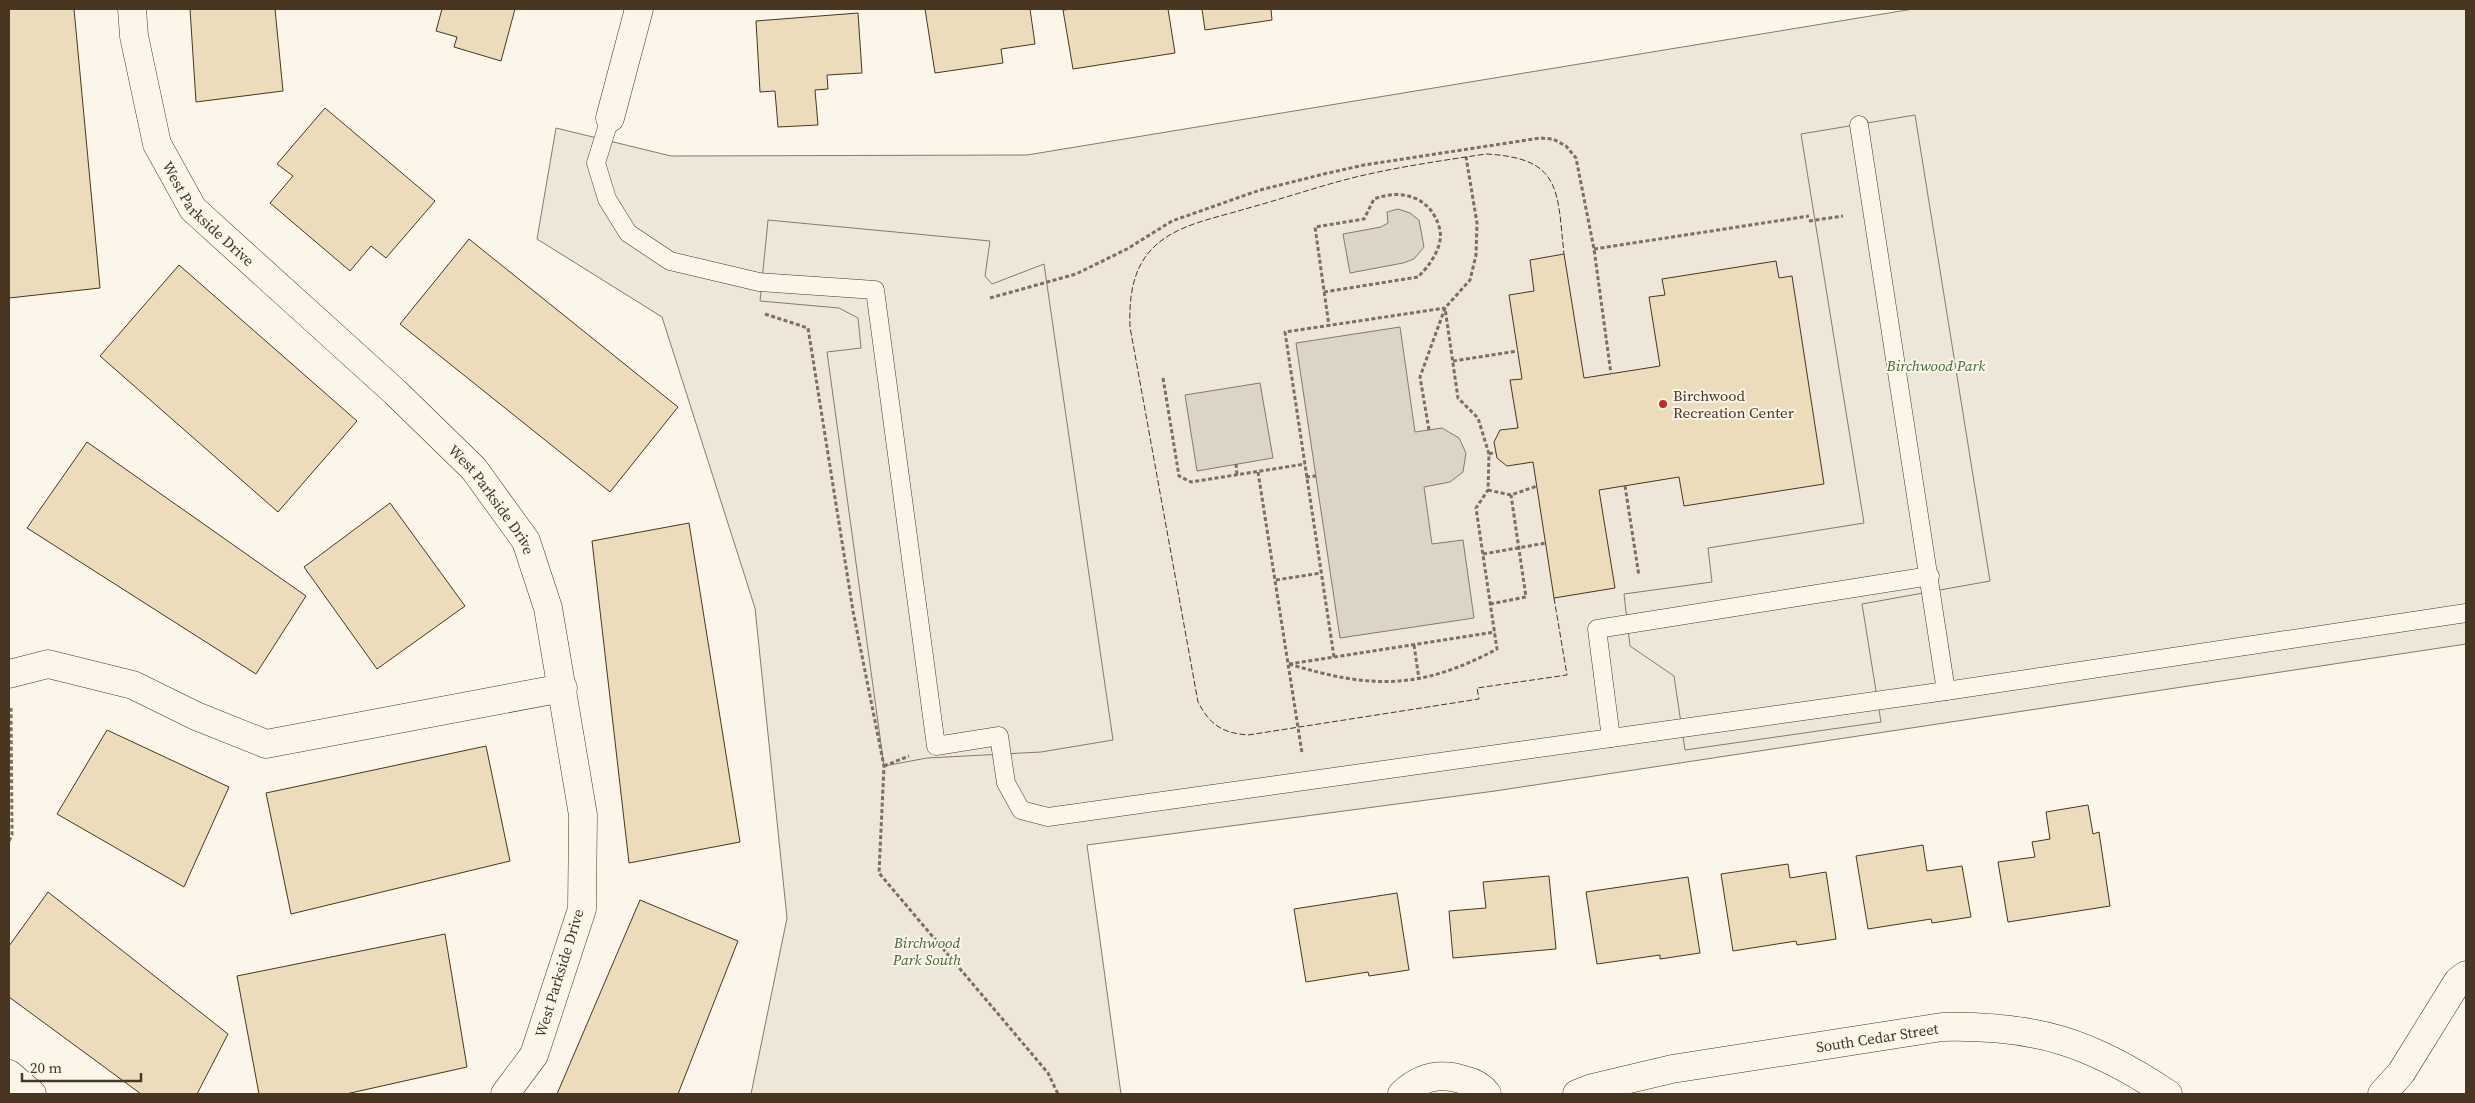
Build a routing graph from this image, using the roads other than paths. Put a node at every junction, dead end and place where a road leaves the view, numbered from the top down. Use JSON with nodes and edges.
{"nodes":[{"id":1,"x":132,"y":9,"type":"edge"},
{"id":2,"x":639,"y":9,"type":"edge"},
{"id":3,"x":610,"y":118,"type":"joint"},
{"id":4,"x":1859,"y":125,"type":"dead end"},
{"id":5,"x":1930,"y":576,"type":"junction"},
{"id":6,"x":2466,"y":613,"type":"edge"},
{"id":7,"x":10,"y":674,"type":"edge"},
{"id":8,"x":562,"y":688,"type":"junction"},
{"id":9,"x":1946,"y":691,"type":"junction"},
{"id":10,"x":1611,"y":738,"type":"junction"},
{"id":11,"x":2466,"y":975,"type":"edge"},
{"id":12,"x":9,"y":1074,"type":"edge"},
{"id":13,"x":32,"y":1094,"type":"edge"},
{"id":14,"x":505,"y":1094,"type":"edge"},
{"id":15,"x":1402,"y":1094,"type":"edge"},
{"id":16,"x":1487,"y":1094,"type":"edge"},
{"id":17,"x":1577,"y":1094,"type":"edge"},
{"id":18,"x":2168,"y":1094,"type":"edge"},
{"id":19,"x":2382,"y":1094,"type":"edge"}],
"edges":[{"from":1,"to":8,"type":"street","name":"West Parkside Drive"},
{"from":2,"to":3,"type":"street"},
{"from":3,"to":10,"type":"lane"},
{"from":4,"to":5,"type":"lane"},
{"from":5,"to":9,"type":"lane"},
{"from":5,"to":10,"type":"lane"},
{"from":6,"to":9,"type":"lane"},
{"from":7,"to":8,"type":"street"},
{"from":8,"to":14,"type":"street","name":"West Parkside Drive"},
{"from":9,"to":10,"type":"lane"},
{"from":11,"to":19,"type":"street"},
{"from":12,"to":13,"type":"street"},
{"from":15,"to":16,"type":"street"},
{"from":17,"to":18,"type":"street","name":"South Cedar Street"}]}
